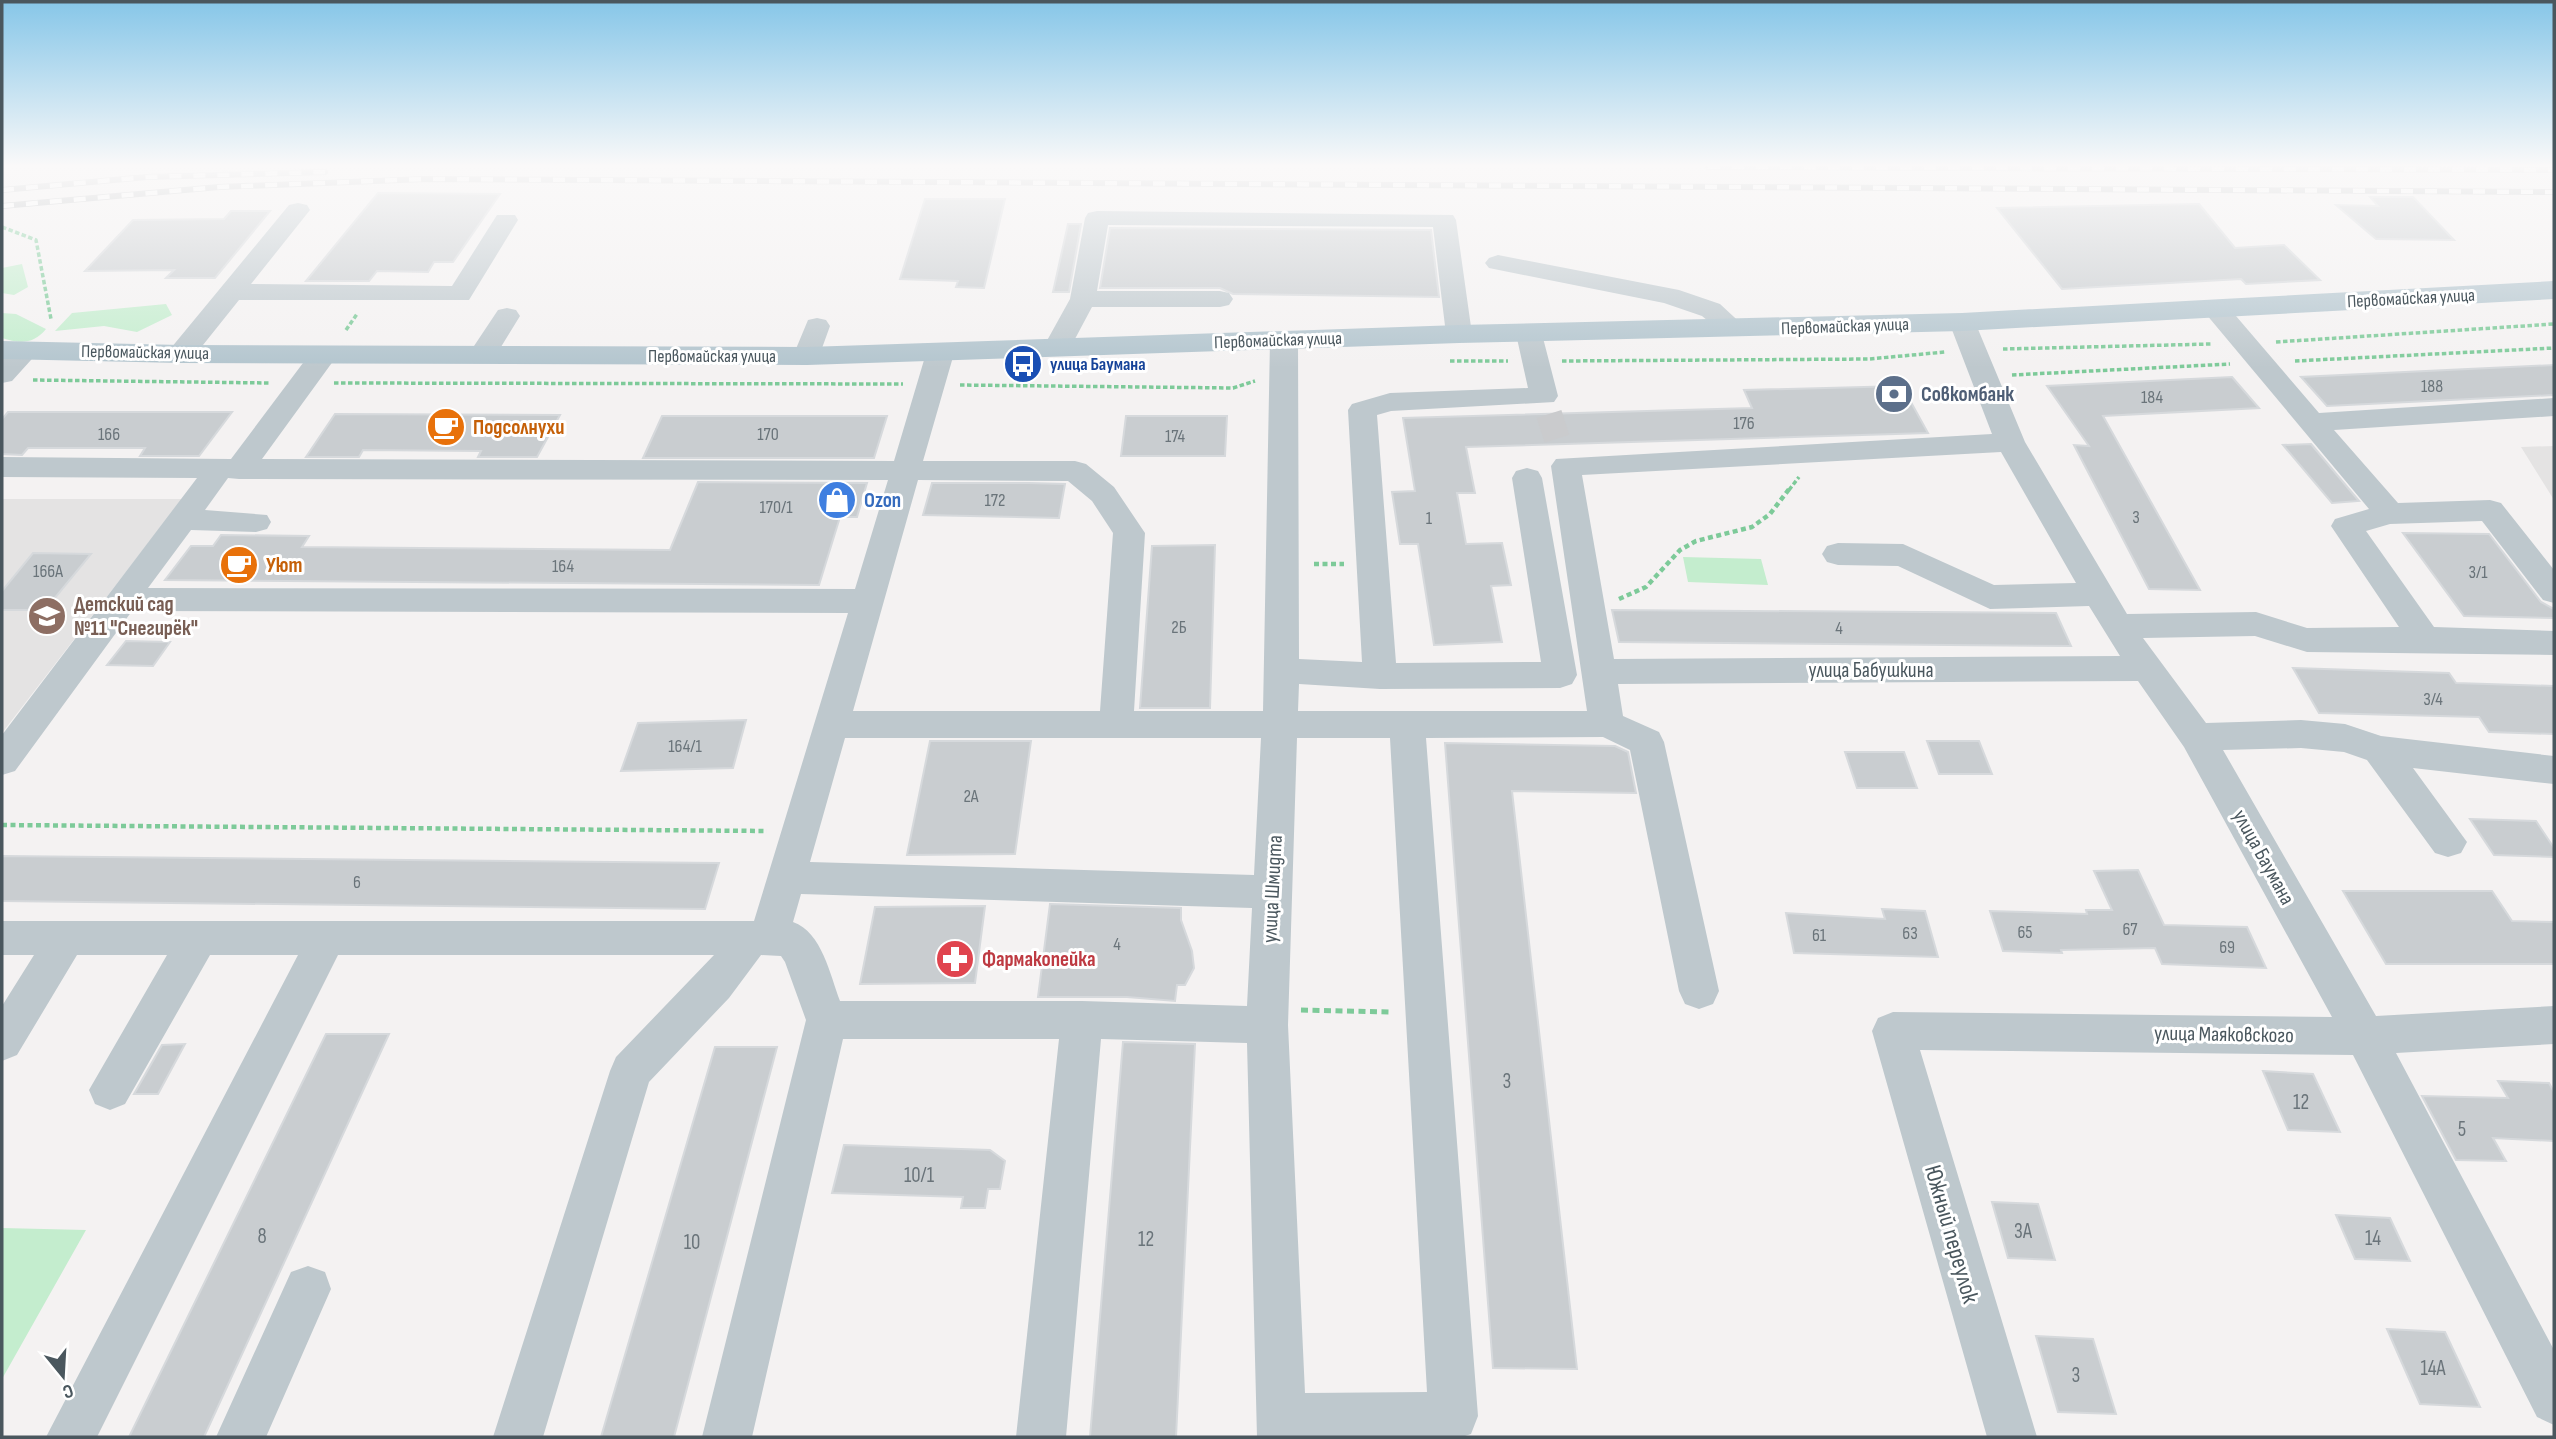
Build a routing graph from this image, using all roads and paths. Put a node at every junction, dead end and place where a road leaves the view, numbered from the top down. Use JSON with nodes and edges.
{"nodes":[{"id":1,"x":21,"y":234,"type":"edge"},
{"id":2,"x":279,"y":234,"type":"edge"},
{"id":3,"x":497,"y":234,"type":"edge"},
{"id":4,"x":1094,"y":234,"type":"edge"},
{"id":5,"x":1446,"y":234,"type":"edge"},
{"id":6,"x":1498,"y":263,"type":"dead end"},
{"id":7,"x":2554,"y":290,"type":"edge"},
{"id":8,"x":231,"y":292,"type":"junction"},
{"id":9,"x":1083,"y":299,"type":"junction"},
{"id":10,"x":1220,"y":299,"type":"dead end"},
{"id":11,"x":2215,"y":308,"type":"junction"},
{"id":12,"x":507,"y":316,"type":"dead end"},
{"id":13,"x":51,"y":319,"type":"dead end"},
{"id":14,"x":2554,"y":324,"type":"edge"},
{"id":15,"x":817,"y":326,"type":"dead end"},
{"id":16,"x":1734,"y":329,"type":"junction"},
{"id":17,"x":1459,"y":334,"type":"junction"},
{"id":18,"x":1967,"y":336,"type":"junction"},
{"id":19,"x":2246,"y":344,"type":"junction"},
{"id":20,"x":1058,"y":346,"type":"junction"},
{"id":21,"x":1532,"y":348,"type":"junction"},
{"id":22,"x":14,"y":350,"type":"edge"},
{"id":23,"x":325,"y":353,"type":"junction"},
{"id":24,"x":181,"y":354,"type":"junction"},
{"id":25,"x":482,"y":355,"type":"junction"},
{"id":26,"x":807,"y":356,"type":"junction"},
{"id":27,"x":1284,"y":356,"type":"junction"},
{"id":28,"x":1439,"y":361,"type":"dead end"},
{"id":29,"x":937,"y":367,"type":"junction"},
{"id":30,"x":2,"y":375,"type":"edge"},
{"id":31,"x":29,"y":380,"type":"dead end"},
{"id":32,"x":300,"y":383,"type":"junction"},
{"id":33,"x":2554,"y":407,"type":"edge"},
{"id":34,"x":2314,"y":422,"type":"junction"},
{"id":35,"x":2010,"y":442,"type":"junction"},
{"id":36,"x":1817,"y":453,"type":"junction"},
{"id":37,"x":2,"y":467,"type":"edge"},
{"id":38,"x":229,"y":469,"type":"junction"},
{"id":39,"x":907,"y":470,"type":"junction"},
{"id":40,"x":1527,"y":478,"type":"dead end"},
{"id":41,"x":2390,"y":514,"type":"junction"},
{"id":42,"x":182,"y":519,"type":"junction"},
{"id":43,"x":256,"y":522,"type":"dead end"},
{"id":44,"x":1838,"y":554,"type":"dead end"},
{"id":45,"x":1282,"y":563,"type":"junction"},
{"id":46,"x":1373,"y":565,"type":"junction"},
{"id":47,"x":2554,"y":592,"type":"edge"},
{"id":48,"x":123,"y":599,"type":"junction"},
{"id":49,"x":869,"y":601,"type":"junction"},
{"id":50,"x":1587,"y":604,"type":"junction"},
{"id":51,"x":2108,"y":610,"type":"junction"},
{"id":52,"x":2425,"y":639,"type":"junction"},
{"id":53,"x":2554,"y":643,"type":"edge"},
{"id":54,"x":2145,"y":668,"type":"junction"},
{"id":55,"x":1282,"y":671,"type":"junction"},
{"id":56,"x":1597,"y":672,"type":"junction"},
{"id":57,"x":1380,"y":676,"type":"junction"},
{"id":58,"x":1607,"y":724,"type":"junction"},
{"id":59,"x":832,"y":725,"type":"junction"},
{"id":60,"x":1116,"y":725,"type":"junction"},
{"id":61,"x":1280,"y":725,"type":"junction"},
{"id":62,"x":1407,"y":725,"type":"junction"},
{"id":63,"x":2197,"y":737,"type":"junction"},
{"id":64,"x":2380,"y":750,"type":"junction"},
{"id":65,"x":2,"y":761,"type":"edge"},
{"id":66,"x":2554,"y":770,"type":"edge"},
{"id":67,"x":2,"y":825,"type":"edge"},
{"id":68,"x":800,"y":831,"type":"junction"},
{"id":69,"x":2448,"y":842,"type":"dead end"},
{"id":70,"x":787,"y":877,"type":"junction"},
{"id":71,"x":1272,"y":892,"type":"junction"},
{"id":72,"x":2,"y":938,"type":"edge"},
{"id":73,"x":199,"y":938,"type":"junction"},
{"id":74,"x":327,"y":938,"type":"junction"},
{"id":75,"x":760,"y":938,"type":"junction"},
{"id":76,"x":66,"y":939,"type":"junction"},
{"id":77,"x":1699,"y":991,"type":"dead end"},
{"id":78,"x":1426,"y":1013,"type":"junction"},
{"id":79,"x":1267,"y":1017,"type":"junction"},
{"id":80,"x":827,"y":1020,"type":"junction"},
{"id":81,"x":1082,"y":1020,"type":"junction"},
{"id":82,"x":2554,"y":1025,"type":"edge"},
{"id":83,"x":1892,"y":1031,"type":"joint"},
{"id":84,"x":2365,"y":1036,"type":"junction"},
{"id":85,"x":2,"y":1042,"type":"edge"},
{"id":86,"x":110,"y":1090,"type":"dead end"},
{"id":87,"x":308,"y":1289,"type":"dead end"},
{"id":88,"x":2554,"y":1401,"type":"edge"},
{"id":89,"x":1282,"y":1428,"type":"edge"},
{"id":90,"x":71,"y":1437,"type":"edge"},
{"id":91,"x":241,"y":1437,"type":"edge"},
{"id":92,"x":518,"y":1437,"type":"edge"},
{"id":93,"x":727,"y":1437,"type":"edge"},
{"id":94,"x":1041,"y":1437,"type":"edge"},
{"id":95,"x":2012,"y":1437,"type":"edge"}],
"edges":[{"from":1,"to":13,"type":"path"},
{"from":2,"to":8,"type":"street"},
{"from":3,"to":8,"type":"street"},
{"from":4,"to":9,"type":"street"},
{"from":5,"to":17,"type":"street"},
{"from":6,"to":16,"type":"street"},
{"from":7,"to":11,"type":"main road","name":"Первомайская улица"},
{"from":8,"to":24,"type":"street"},
{"from":9,"to":10,"type":"street"},
{"from":9,"to":20,"type":"street"},
{"from":11,"to":18,"type":"main road","name":"Первомайская улица"},
{"from":11,"to":19,"type":"street"},
{"from":12,"to":25,"type":"street"},
{"from":14,"to":19,"type":"path"},
{"from":15,"to":26,"type":"street"},
{"from":16,"to":18,"type":"main road","name":"Первомайская улица"},
{"from":16,"to":21,"type":"main road","name":"Первомайская улица"},
{"from":17,"to":21,"type":"main road","name":"Первомайская улица"},
{"from":17,"to":27,"type":"main road","name":"Первомайская улица"},
{"from":18,"to":19,"type":"path"},
{"from":18,"to":21,"type":"path"},
{"from":18,"to":35,"type":"street","name":"улица Баумана"},
{"from":19,"to":34,"type":"street"},
{"from":20,"to":27,"type":"main road","name":"Первомайская улица"},
{"from":20,"to":29,"type":"main road","name":"Первомайская улица"},
{"from":21,"to":28,"type":"path"},
{"from":21,"to":46,"type":"street"},
{"from":22,"to":24,"type":"main road","name":"Первомайская улица"},
{"from":22,"to":30,"type":"street"},
{"from":23,"to":24,"type":"main road","name":"Первомайская улица"},
{"from":23,"to":25,"type":"main road","name":"Первомайская улица"},
{"from":23,"to":32,"type":"street"},
{"from":25,"to":26,"type":"main road","name":"Первомайская улица"},
{"from":26,"to":29,"type":"main road","name":"Первомайская улица"},
{"from":27,"to":29,"type":"path"},
{"from":27,"to":45,"type":"street","name":"улица Шмидта"},
{"from":29,"to":32,"type":"path"},
{"from":29,"to":39,"type":"street"},
{"from":31,"to":32,"type":"path"},
{"from":32,"to":38,"type":"street"},
{"from":33,"to":34,"type":"street"},
{"from":34,"to":41,"type":"street"},
{"from":35,"to":36,"type":"street"},
{"from":35,"to":51,"type":"street","name":"улица Баумана"},
{"from":36,"to":50,"type":"path"},
{"from":36,"to":50,"type":"street"},
{"from":37,"to":38,"type":"street"},
{"from":38,"to":39,"type":"street"},
{"from":38,"to":42,"type":"street"},
{"from":39,"to":49,"type":"street"},
{"from":39,"to":60,"type":"street"},
{"from":40,"to":57,"type":"street"},
{"from":41,"to":47,"type":"street"},
{"from":41,"to":52,"type":"street"},
{"from":42,"to":43,"type":"street"},
{"from":42,"to":48,"type":"street"},
{"from":44,"to":51,"type":"street"},
{"from":45,"to":46,"type":"path"},
{"from":45,"to":55,"type":"street","name":"улица Шмидта"},
{"from":46,"to":57,"type":"street"},
{"from":48,"to":49,"type":"street"},
{"from":48,"to":65,"type":"street"},
{"from":49,"to":59,"type":"street"},
{"from":50,"to":56,"type":"street"},
{"from":51,"to":52,"type":"street"},
{"from":51,"to":54,"type":"street","name":"улица Баумана"},
{"from":52,"to":53,"type":"street"},
{"from":54,"to":56,"type":"street","name":"улица Бабушкина"},
{"from":54,"to":63,"type":"street","name":"улица Баумана"},
{"from":55,"to":57,"type":"street"},
{"from":55,"to":61,"type":"street","name":"улица Шмидта"},
{"from":56,"to":58,"type":"street"},
{"from":58,"to":62,"type":"street"},
{"from":58,"to":77,"type":"street"},
{"from":59,"to":60,"type":"street"},
{"from":59,"to":68,"type":"street"},
{"from":60,"to":61,"type":"street"},
{"from":61,"to":62,"type":"street"},
{"from":61,"to":71,"type":"street","name":"улица Шмидта"},
{"from":62,"to":78,"type":"street"},
{"from":63,"to":64,"type":"street"},
{"from":63,"to":84,"type":"street","name":"улица Баумана"},
{"from":64,"to":66,"type":"street"},
{"from":64,"to":69,"type":"street"},
{"from":67,"to":68,"type":"path"},
{"from":68,"to":70,"type":"street"},
{"from":70,"to":71,"type":"street"},
{"from":70,"to":75,"type":"street"},
{"from":71,"to":79,"type":"street","name":"улица Шмидта"},
{"from":72,"to":76,"type":"street"},
{"from":73,"to":74,"type":"street"},
{"from":73,"to":76,"type":"street"},
{"from":73,"to":86,"type":"street"},
{"from":74,"to":75,"type":"street"},
{"from":74,"to":90,"type":"street"},
{"from":75,"to":80,"type":"street"},
{"from":75,"to":92,"type":"street"},
{"from":76,"to":85,"type":"street"},
{"from":78,"to":79,"type":"path"},
{"from":78,"to":89,"type":"street"},
{"from":79,"to":81,"type":"street"},
{"from":79,"to":89,"type":"street","name":"улица Шмидта"},
{"from":80,"to":81,"type":"street"},
{"from":80,"to":93,"type":"street"},
{"from":81,"to":94,"type":"street"},
{"from":82,"to":84,"type":"street","name":"улица Маяковского"},
{"from":83,"to":84,"type":"street","name":"улица Маяковского"},
{"from":83,"to":95,"type":"street","name":"Южный переулок"},
{"from":84,"to":88,"type":"street","name":"улица Баумана"},
{"from":87,"to":91,"type":"street"}]}
